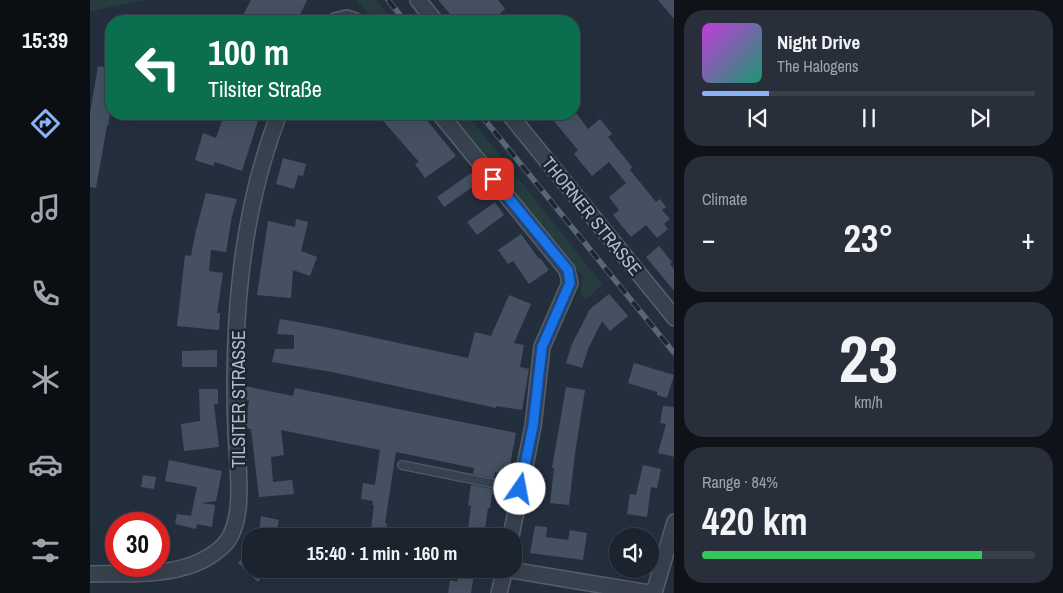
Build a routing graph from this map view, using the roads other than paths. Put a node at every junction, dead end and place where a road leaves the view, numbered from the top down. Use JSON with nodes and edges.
{"nodes":[{"id":1,"x":418,"y":0,"type":"edge"},
{"id":2,"x":430,"y":15,"type":"edge"},
{"id":3,"x":277,"y":120,"type":"edge"},
{"id":4,"x":445,"y":120,"type":"edge"},
{"id":5,"x":515,"y":120,"type":"edge"},
{"id":6,"x":674,"y":318,"type":"edge"},
{"id":7,"x":402,"y":465,"type":"dead end"},
{"id":8,"x":520,"y":489,"type":"junction"},
{"id":9,"x":513,"y":528,"type":"edge"},
{"id":10,"x":673,"y":528,"type":"edge"},
{"id":11,"x":522,"y":572,"type":"edge"},
{"id":12,"x":90,"y":574,"type":"edge"},
{"id":13,"x":503,"y":578,"type":"edge"},
{"id":14,"x":500,"y":593,"type":"edge"},
{"id":15,"x":649,"y":593,"type":"edge"},
{"id":16,"x":654,"y":593,"type":"edge"}],
"edges":[{"from":1,"to":2,"type":"street"},
{"from":3,"to":12,"type":"street","name":"TILSITER STRASSE"},
{"from":4,"to":8,"type":"street"},
{"from":5,"to":6,"type":"street","name":"THORNER STRASSE"},
{"from":7,"to":8,"type":"lane"},
{"from":8,"to":9,"type":"street"},
{"from":10,"to":16,"type":"street"},
{"from":11,"to":15,"type":"street"},
{"from":13,"to":14,"type":"street"}]}
